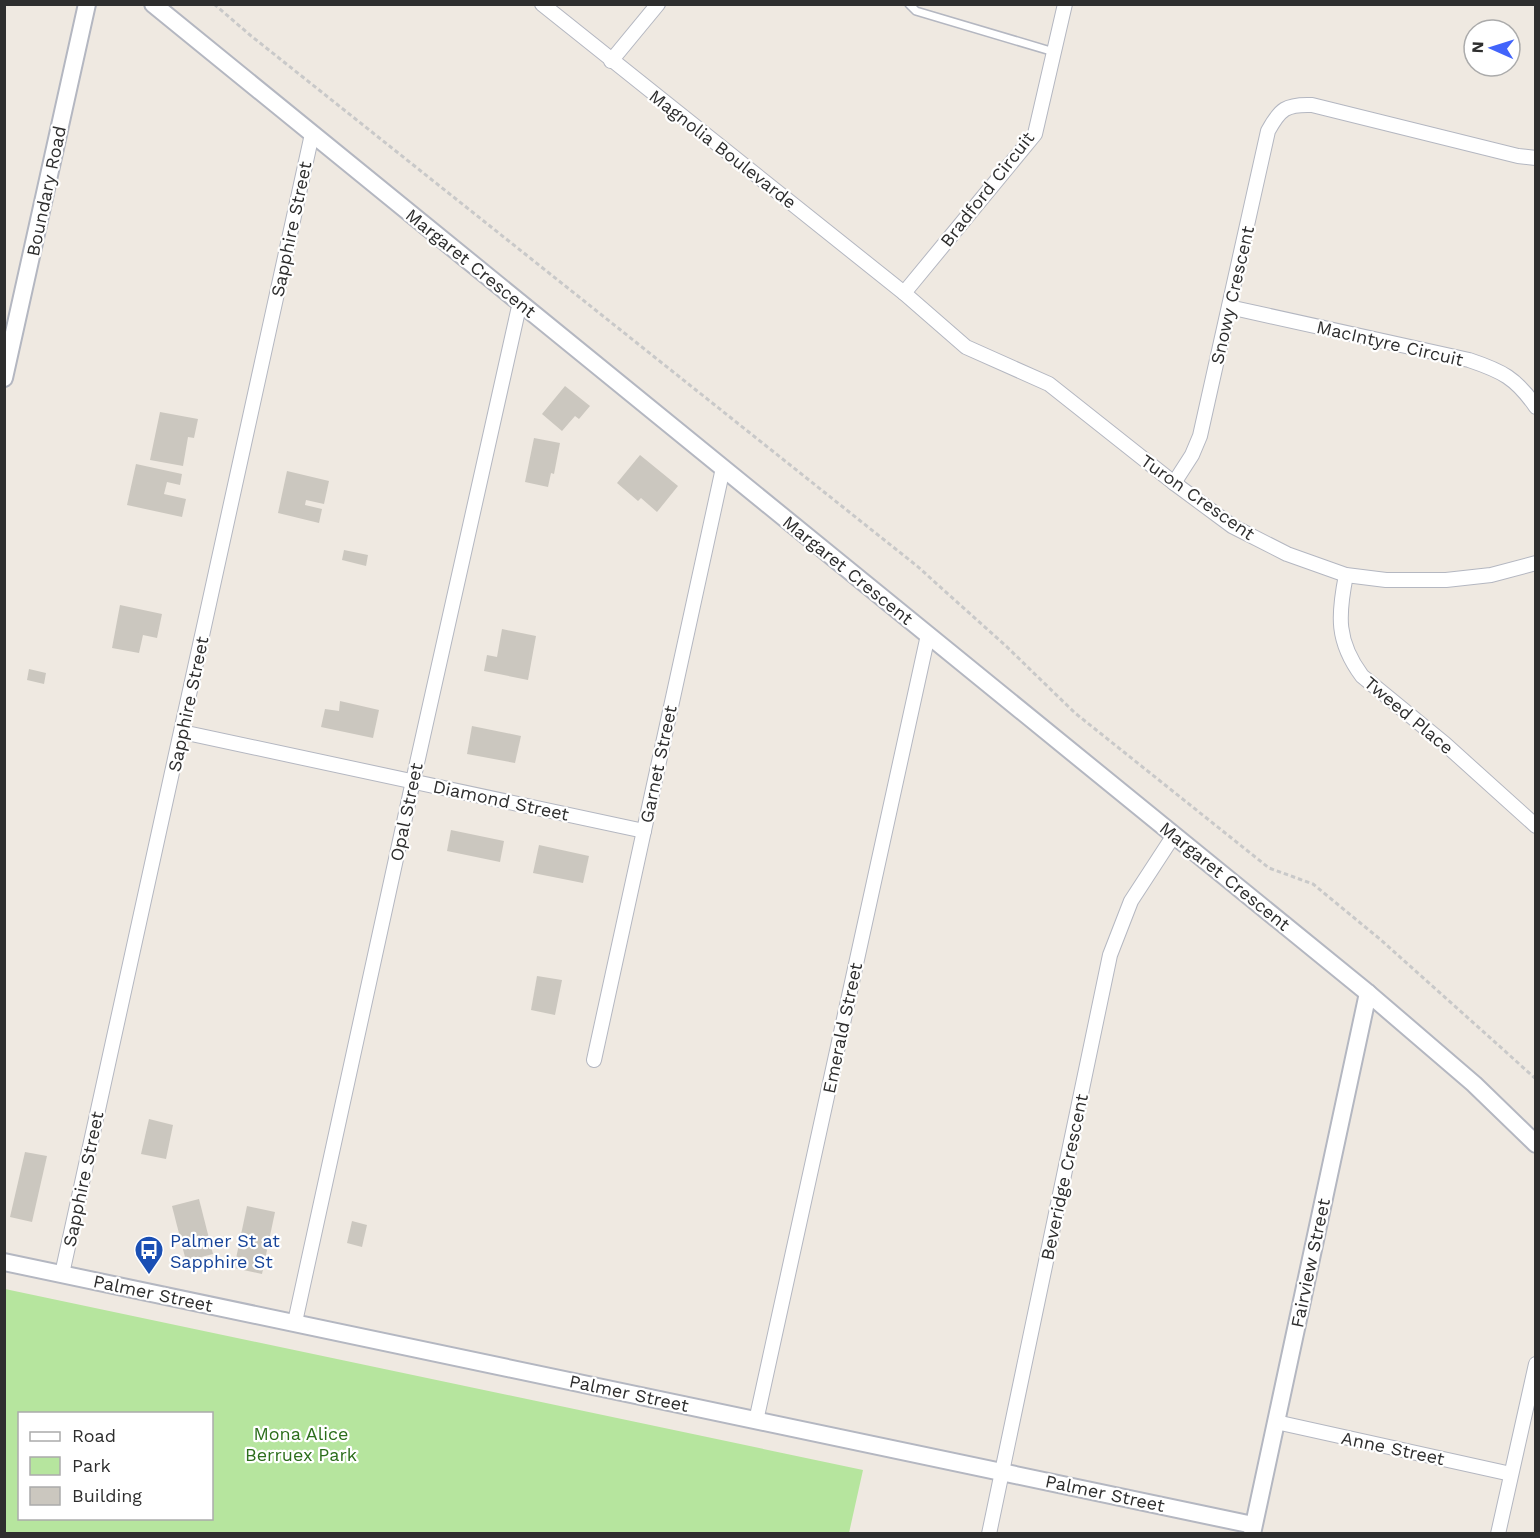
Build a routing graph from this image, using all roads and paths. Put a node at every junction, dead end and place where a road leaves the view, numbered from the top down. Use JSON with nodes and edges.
{"nodes":[{"id":1,"x":87,"y":4,"type":"edge"},
{"id":2,"x":153,"y":4,"type":"edge"},
{"id":3,"x":214,"y":4,"type":"edge"},
{"id":4,"x":542,"y":4,"type":"edge"},
{"id":5,"x":658,"y":4,"type":"edge"},
{"id":6,"x":909,"y":4,"type":"edge"},
{"id":7,"x":1065,"y":4,"type":"edge"},
{"id":8,"x":1054,"y":52,"type":"junction"},
{"id":9,"x":612,"y":61,"type":"junction"},
{"id":10,"x":312,"y":134,"type":"junction"},
{"id":11,"x":1536,"y":158,"type":"edge"},
{"id":12,"x":904,"y":293,"type":"junction"},
{"id":13,"x":520,"y":302,"type":"junction"},
{"id":14,"x":1229,"y":307,"type":"junction"},
{"id":15,"x":4,"y":378,"type":"edge"},
{"id":16,"x":1536,"y":407,"type":"edge"},
{"id":17,"x":723,"y":468,"type":"junction"},
{"id":18,"x":1174,"y":483,"type":"junction"},
{"id":19,"x":1536,"y":563,"type":"edge"},
{"id":20,"x":1346,"y":575,"type":"junction"},
{"id":21,"x":928,"y":635,"type":"junction"},
{"id":22,"x":182,"y":732,"type":"junction"},
{"id":23,"x":413,"y":781,"type":"junction"},
{"id":24,"x":1536,"y":826,"type":"edge"},
{"id":25,"x":644,"y":831,"type":"junction"},
{"id":26,"x":1174,"y":835,"type":"junction"},
{"id":27,"x":1368,"y":993,"type":"junction"},
{"id":28,"x":594,"y":1060,"type":"dead end"},
{"id":29,"x":1536,"y":1079,"type":"edge"},
{"id":30,"x":1536,"y":1144,"type":"edge"},
{"id":31,"x":4,"y":1262,"type":"edge"},
{"id":32,"x":62,"y":1274,"type":"junction"},
{"id":33,"x":295,"y":1322,"type":"junction"},
{"id":34,"x":1536,"y":1364,"type":"edge"},
{"id":35,"x":756,"y":1421,"type":"junction"},
{"id":36,"x":1276,"y":1422,"type":"junction"},
{"id":37,"x":1002,"y":1472,"type":"junction"},
{"id":38,"x":1511,"y":1474,"type":"junction"},
{"id":39,"x":1252,"y":1529,"type":"edge"},
{"id":40,"x":989,"y":1533,"type":"edge"},
{"id":41,"x":1498,"y":1533,"type":"edge"}],
"edges":[{"from":1,"to":15,"type":"street","name":"Boundary Road"},
{"from":2,"to":10,"type":"street","name":"Margaret Crescent"},
{"from":3,"to":29,"type":"path"},
{"from":4,"to":9,"type":"street","name":"Magnolia Boulevarde"},
{"from":5,"to":9,"type":"street"},
{"from":6,"to":8,"type":"lane"},
{"from":7,"to":8,"type":"street","name":"Bradford Circuit"},
{"from":8,"to":12,"type":"street","name":"Bradford Circuit"},
{"from":9,"to":12,"type":"street","name":"Magnolia Boulevarde"},
{"from":10,"to":13,"type":"street","name":"Margaret Crescent"},
{"from":10,"to":22,"type":"street","name":"Sapphire Street"},
{"from":11,"to":14,"type":"street","name":"Snowy Crescent"},
{"from":12,"to":18,"type":"street","name":"Turon Crescent"},
{"from":13,"to":17,"type":"street","name":"Margaret Crescent"},
{"from":13,"to":23,"type":"street","name":"Opal Street"},
{"from":14,"to":16,"type":"street","name":"MacIntyre Circuit"},
{"from":14,"to":18,"type":"street","name":"Snowy Crescent"},
{"from":17,"to":21,"type":"street","name":"Margaret Crescent"},
{"from":17,"to":25,"type":"street","name":"Garnet Street"},
{"from":18,"to":20,"type":"street","name":"Turon Crescent"},
{"from":19,"to":20,"type":"street","name":"Turon Crescent"},
{"from":20,"to":24,"type":"street","name":"Tweed Place"},
{"from":21,"to":26,"type":"street","name":"Margaret Crescent"},
{"from":21,"to":35,"type":"street","name":"Emerald Street"},
{"from":22,"to":23,"type":"street","name":"Diamond Street"},
{"from":22,"to":32,"type":"street","name":"Sapphire Street"},
{"from":23,"to":25,"type":"street","name":"Diamond Street"},
{"from":23,"to":33,"type":"street","name":"Opal Street"},
{"from":25,"to":28,"type":"street","name":"Garnet Street"},
{"from":26,"to":27,"type":"street","name":"Margaret Crescent"},
{"from":26,"to":37,"type":"street","name":"Beveridge Crescent"},
{"from":27,"to":30,"type":"street","name":"Margaret Crescent"},
{"from":27,"to":36,"type":"street","name":"Fairview Street"},
{"from":31,"to":32,"type":"street","name":"Palmer Street"},
{"from":32,"to":33,"type":"street","name":"Palmer Street"},
{"from":33,"to":35,"type":"street","name":"Palmer Street"},
{"from":34,"to":38,"type":"street"},
{"from":35,"to":37,"type":"street","name":"Palmer Street"},
{"from":36,"to":38,"type":"street","name":"Anne Street"},
{"from":36,"to":39,"type":"street","name":"Fairview Street"},
{"from":37,"to":39,"type":"street","name":"Palmer Street"},
{"from":37,"to":40,"type":"street","name":"Beveridge Crescent"},
{"from":38,"to":41,"type":"street"}]}
